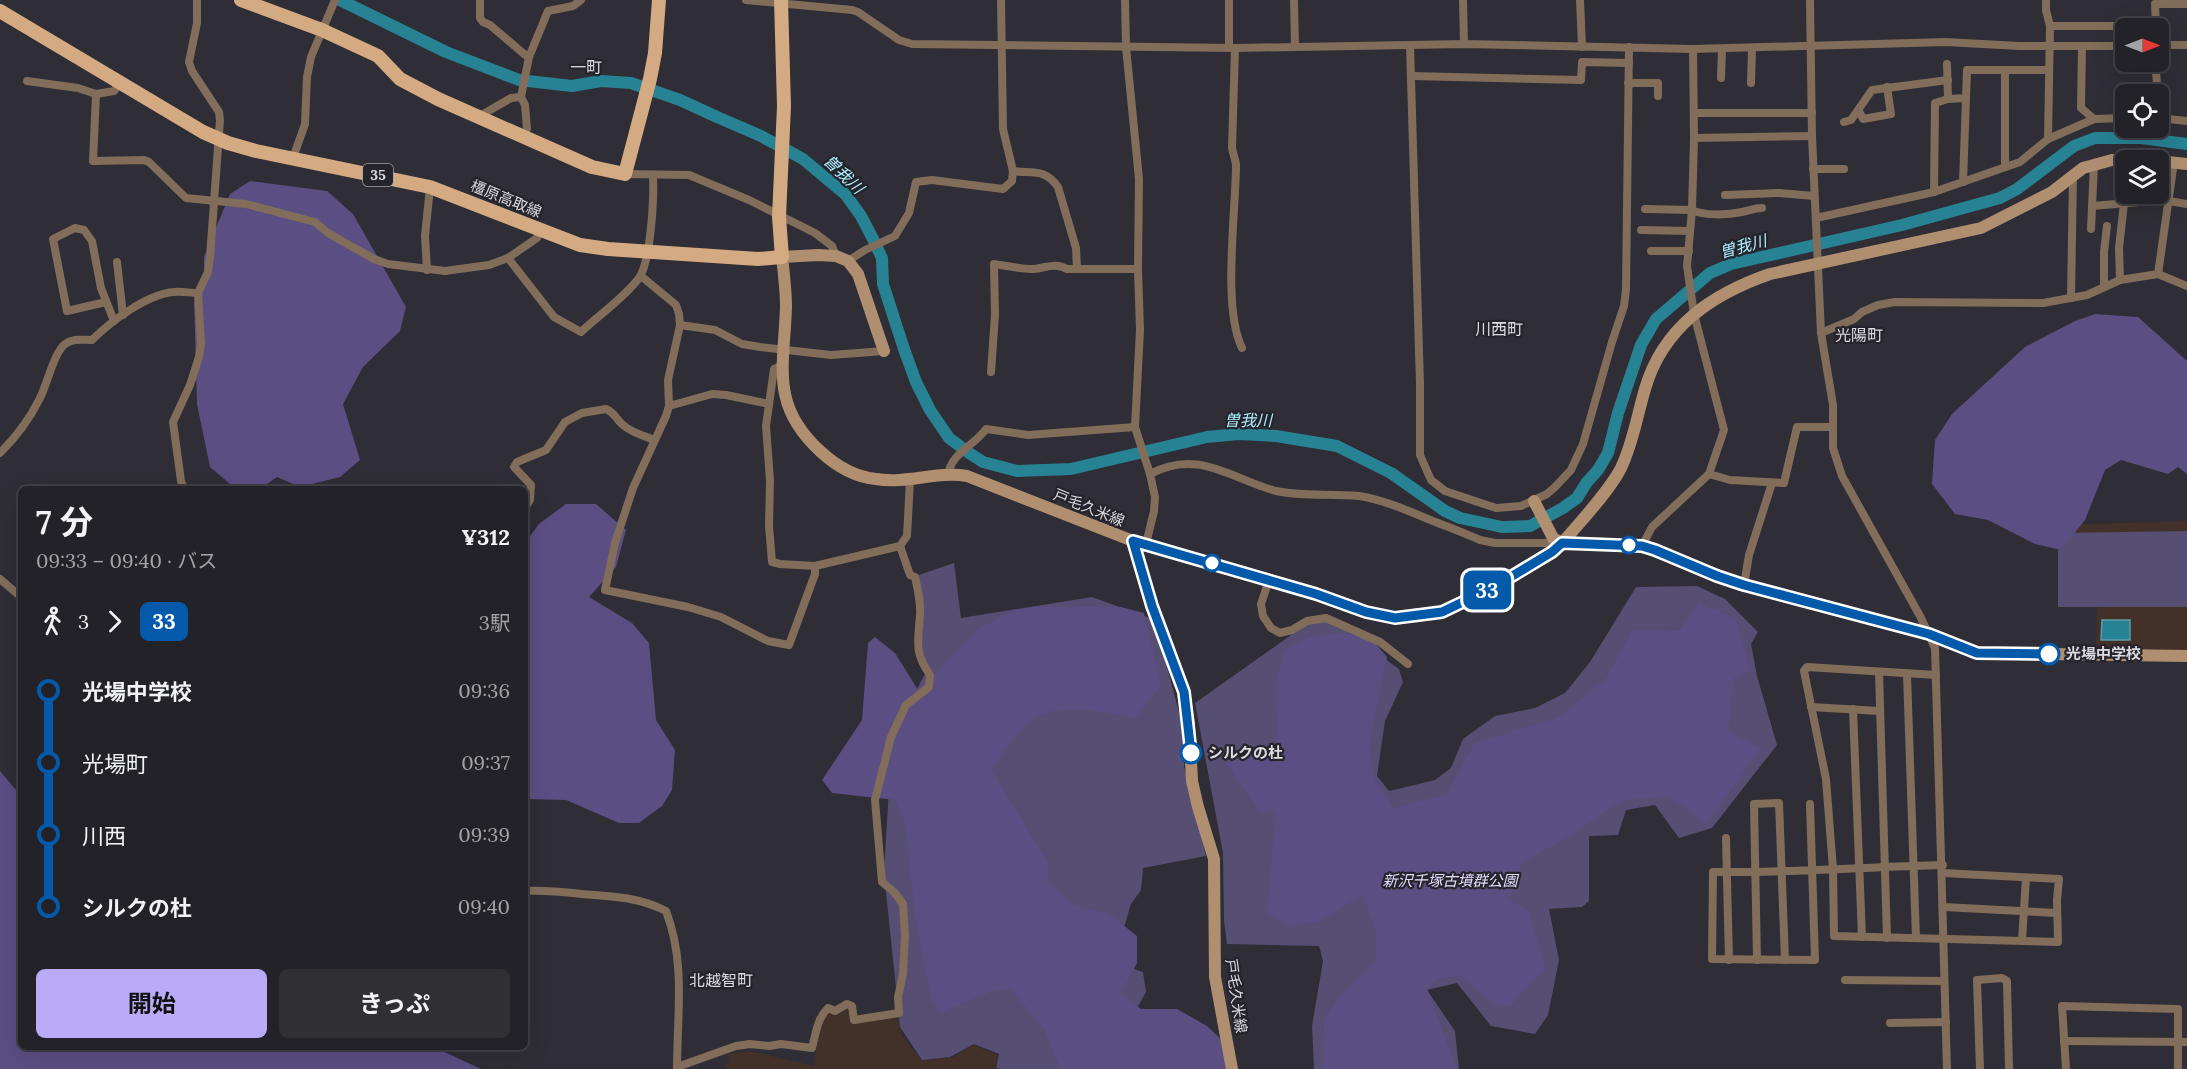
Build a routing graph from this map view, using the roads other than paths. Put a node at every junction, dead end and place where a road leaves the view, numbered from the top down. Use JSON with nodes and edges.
{"nodes":[{"id":1,"x":197,"y":0,"type":"edge"},
{"id":2,"x":241,"y":0,"type":"edge"},
{"id":3,"x":335,"y":0,"type":"edge"},
{"id":4,"x":480,"y":0,"type":"edge"},
{"id":5,"x":581,"y":0,"type":"edge"},
{"id":6,"x":659,"y":0,"type":"edge"},
{"id":7,"x":746,"y":0,"type":"edge"},
{"id":8,"x":1001,"y":0,"type":"edge"},
{"id":9,"x":1125,"y":0,"type":"edge"},
{"id":10,"x":1229,"y":0,"type":"edge"},
{"id":11,"x":1294,"y":0,"type":"edge"},
{"id":12,"x":1463,"y":0,"type":"edge"},
{"id":13,"x":1580,"y":0,"type":"edge"},
{"id":14,"x":1810,"y":0,"type":"edge"},
{"id":15,"x":2046,"y":0,"type":"edge"},
{"id":16,"x":781,"y":1,"type":"edge"},
{"id":17,"x":2187,"y":4,"type":"edge"},
{"id":18,"x":0,"y":11,"type":"edge"},
{"id":19,"x":2156,"y":18,"type":"edge"},
{"id":20,"x":2050,"y":26,"type":"junction"},
{"id":21,"x":2115,"y":27,"type":"edge"},
{"id":22,"x":322,"y":30,"type":"junction"},
{"id":23,"x":1464,"y":44,"type":"junction"},
{"id":24,"x":1001,"y":45,"type":"junction"},
{"id":25,"x":1410,"y":45,"type":"junction"},
{"id":26,"x":2049,"y":45,"type":"junction"},
{"id":27,"x":2169,"y":45,"type":"edge"},
{"id":28,"x":2187,"y":45,"type":"edge"},
{"id":29,"x":1812,"y":46,"type":"junction"},
{"id":30,"x":2082,"y":46,"type":"junction"},
{"id":31,"x":2115,"y":46,"type":"edge"},
{"id":32,"x":1126,"y":47,"type":"junction"},
{"id":33,"x":1232,"y":47,"type":"junction"},
{"id":34,"x":1295,"y":47,"type":"junction"},
{"id":35,"x":1582,"y":47,"type":"junction"},
{"id":36,"x":1629,"y":47,"type":"junction"},
{"id":37,"x":1752,"y":48,"type":"junction"},
{"id":38,"x":1693,"y":49,"type":"junction"},
{"id":39,"x":1722,"y":49,"type":"junction"},
{"id":40,"x":528,"y":61,"type":"junction"},
{"id":41,"x":1629,"y":63,"type":"junction"},
{"id":42,"x":1947,"y":64,"type":"dead end"},
{"id":43,"x":2005,"y":70,"type":"junction"},
{"id":44,"x":2049,"y":70,"type":"junction"},
{"id":45,"x":1411,"y":76,"type":"junction"},
{"id":46,"x":1721,"y":78,"type":"dead end"},
{"id":47,"x":1948,"y":80,"type":"junction"},
{"id":48,"x":27,"y":81,"type":"dead end"},
{"id":49,"x":121,"y":82,"type":"junction"},
{"id":50,"x":1628,"y":83,"type":"junction"},
{"id":51,"x":1751,"y":83,"type":"dead end"},
{"id":52,"x":1887,"y":87,"type":"junction"},
{"id":53,"x":96,"y":94,"type":"junction"},
{"id":54,"x":522,"y":95,"type":"junction"},
{"id":55,"x":1658,"y":96,"type":"dead end"},
{"id":56,"x":1966,"y":98,"type":"junction"},
{"id":57,"x":1948,"y":99,"type":"junction"},
{"id":58,"x":1859,"y":111,"type":"junction"},
{"id":59,"x":1812,"y":112,"type":"junction"},
{"id":60,"x":1694,"y":113,"type":"junction"},
{"id":61,"x":478,"y":117,"type":"junction"},
{"id":62,"x":2094,"y":118,"type":"junction"},
{"id":63,"x":2115,"y":118,"type":"edge"},
{"id":64,"x":2169,"y":119,"type":"edge"},
{"id":65,"x":2187,"y":121,"type":"edge"},
{"id":66,"x":1844,"y":122,"type":"dead end"},
{"id":67,"x":524,"y":135,"type":"junction"},
{"id":68,"x":1812,"y":136,"type":"junction"},
{"id":69,"x":1694,"y":138,"type":"junction"},
{"id":70,"x":218,"y":139,"type":"junction"},
{"id":71,"x":2048,"y":139,"type":"junction"},
{"id":72,"x":293,"y":158,"type":"junction"},
{"id":73,"x":2115,"y":160,"type":"edge"},
{"id":74,"x":2181,"y":163,"type":"edge"},
{"id":75,"x":2094,"y":164,"type":"junction"},
{"id":76,"x":2006,"y":167,"type":"junction"},
{"id":77,"x":1845,"y":169,"type":"dead end"},
{"id":78,"x":1813,"y":170,"type":"junction"},
{"id":79,"x":1013,"y":171,"type":"junction"},
{"id":80,"x":625,"y":174,"type":"junction"},
{"id":81,"x":2073,"y":175,"type":"junction"},
{"id":82,"x":653,"y":176,"type":"junction"},
{"id":83,"x":1964,"y":182,"type":"junction"},
{"id":84,"x":430,"y":187,"type":"junction"},
{"id":85,"x":1934,"y":192,"type":"junction"},
{"id":86,"x":1725,"y":195,"type":"dead end"},
{"id":87,"x":1814,"y":196,"type":"junction"},
{"id":88,"x":2169,"y":198,"type":"edge"},
{"id":89,"x":213,"y":201,"type":"junction"},
{"id":90,"x":2169,"y":201,"type":"edge"},
{"id":91,"x":2115,"y":204,"type":"edge"},
{"id":92,"x":2124,"y":204,"type":"edge"},
{"id":93,"x":2168,"y":204,"type":"edge"},
{"id":94,"x":2187,"y":204,"type":"edge"},
{"id":95,"x":2092,"y":206,"type":"junction"},
{"id":96,"x":1762,"y":208,"type":"dead end"},
{"id":97,"x":1645,"y":209,"type":"dead end"},
{"id":98,"x":1692,"y":210,"type":"junction"},
{"id":99,"x":779,"y":217,"type":"junction"},
{"id":100,"x":1816,"y":220,"type":"junction"},
{"id":101,"x":2107,"y":226,"type":"dead end"},
{"id":102,"x":2091,"y":229,"type":"dead end"},
{"id":103,"x":1641,"y":230,"type":"dead end"},
{"id":104,"x":540,"y":231,"type":"junction"},
{"id":105,"x":1690,"y":231,"type":"junction"},
{"id":106,"x":647,"y":251,"type":"junction"},
{"id":107,"x":1651,"y":251,"type":"dead end"},
{"id":108,"x":1689,"y":251,"type":"junction"},
{"id":109,"x":782,"y":257,"type":"junction"},
{"id":110,"x":508,"y":258,"type":"junction"},
{"id":111,"x":842,"y":258,"type":"junction"},
{"id":112,"x":1817,"y":261,"type":"junction"},
{"id":113,"x":117,"y":262,"type":"dead end"},
{"id":114,"x":1077,"y":268,"type":"junction"},
{"id":115,"x":1138,"y":269,"type":"junction"},
{"id":116,"x":428,"y":270,"type":"junction"},
{"id":117,"x":2158,"y":274,"type":"junction"},
{"id":118,"x":641,"y":276,"type":"junction"},
{"id":119,"x":2120,"y":280,"type":"junction"},
{"id":120,"x":2187,"y":286,"type":"edge"},
{"id":121,"x":2104,"y":287,"type":"junction"},
{"id":122,"x":198,"y":293,"type":"junction"},
{"id":123,"x":2071,"y":298,"type":"junction"},
{"id":124,"x":106,"y":303,"type":"junction"},
{"id":125,"x":1694,"y":311,"type":"junction"},
{"id":126,"x":123,"y":315,"type":"junction"},
{"id":127,"x":114,"y":321,"type":"junction"},
{"id":128,"x":680,"y":326,"type":"junction"},
{"id":129,"x":1821,"y":333,"type":"junction"},
{"id":130,"x":782,"y":348,"type":"junction"},
{"id":131,"x":1242,"y":348,"type":"dead end"},
{"id":132,"x":884,"y":351,"type":"joint"},
{"id":133,"x":782,"y":365,"type":"junction"},
{"id":134,"x":991,"y":372,"type":"dead end"},
{"id":135,"x":769,"y":404,"type":"junction"},
{"id":136,"x":669,"y":406,"type":"junction"},
{"id":137,"x":1832,"y":427,"type":"junction"},
{"id":138,"x":1136,"y":431,"type":"junction"},
{"id":139,"x":655,"y":440,"type":"junction"},
{"id":140,"x":0,"y":453,"type":"edge"},
{"id":141,"x":1149,"y":472,"type":"junction"},
{"id":142,"x":1708,"y":474,"type":"junction"},
{"id":143,"x":948,"y":475,"type":"junction"},
{"id":144,"x":910,"y":480,"type":"junction"},
{"id":145,"x":1772,"y":483,"type":"junction"},
{"id":146,"x":183,"y":486,"type":"edge"},
{"id":147,"x":528,"y":503,"type":"edge"},
{"id":148,"x":1535,"y":503,"type":"junction"},
{"id":149,"x":1558,"y":540,"type":"junction"},
{"id":150,"x":1133,"y":541,"type":"junction"},
{"id":151,"x":1146,"y":544,"type":"junction"},
{"id":152,"x":900,"y":546,"type":"junction"},
{"id":153,"x":1642,"y":546,"type":"junction"},
{"id":154,"x":815,"y":566,"type":"junction"},
{"id":155,"x":0,"y":579,"type":"edge"},
{"id":156,"x":1269,"y":580,"type":"junction"},
{"id":157,"x":1744,"y":585,"type":"junction"},
{"id":158,"x":18,"y":594,"type":"edge"},
{"id":159,"x":1929,"y":634,"type":"junction"},
{"id":160,"x":2187,"y":656,"type":"edge"},
{"id":161,"x":1408,"y":664,"type":"dead end"},
{"id":162,"x":1879,"y":672,"type":"junction"},
{"id":163,"x":1907,"y":674,"type":"junction"},
{"id":164,"x":1936,"y":675,"type":"junction"},
{"id":165,"x":1811,"y":707,"type":"junction"},
{"id":166,"x":1853,"y":709,"type":"junction"},
{"id":167,"x":1880,"y":711,"type":"junction"},
{"id":168,"x":1810,"y":804,"type":"dead end"},
{"id":169,"x":1726,"y":838,"type":"dead end"},
{"id":170,"x":1914,"y":866,"type":"junction"},
{"id":171,"x":1859,"y":868,"type":"junction"},
{"id":172,"x":1885,"y":868,"type":"junction"},
{"id":173,"x":1833,"y":869,"type":"junction"},
{"id":174,"x":1943,"y":869,"type":"junction"},
{"id":175,"x":1812,"y":870,"type":"junction"},
{"id":176,"x":1782,"y":871,"type":"junction"},
{"id":177,"x":1728,"y":872,"type":"junction"},
{"id":178,"x":1756,"y":872,"type":"junction"},
{"id":179,"x":2026,"y":878,"type":"junction"},
{"id":180,"x":528,"y":891,"type":"edge"},
{"id":181,"x":1944,"y":907,"type":"junction"},
{"id":182,"x":2024,"y":911,"type":"junction"},
{"id":183,"x":2057,"y":913,"type":"junction"},
{"id":184,"x":1862,"y":937,"type":"junction"},
{"id":185,"x":1887,"y":938,"type":"junction"},
{"id":186,"x":1916,"y":938,"type":"junction"},
{"id":187,"x":1944,"y":940,"type":"junction"},
{"id":188,"x":2022,"y":941,"type":"junction"},
{"id":189,"x":1729,"y":960,"type":"junction"},
{"id":190,"x":1757,"y":960,"type":"junction"},
{"id":191,"x":1785,"y":960,"type":"junction"},
{"id":192,"x":1845,"y":980,"type":"dead end"},
{"id":193,"x":1944,"y":981,"type":"junction"},
{"id":194,"x":1946,"y":1022,"type":"junction"},
{"id":195,"x":1890,"y":1023,"type":"dead end"},
{"id":196,"x":2064,"y":1041,"type":"junction"},
{"id":197,"x":2177,"y":1042,"type":"junction"},
{"id":198,"x":2187,"y":1042,"type":"edge"},
{"id":199,"x":677,"y":1068,"type":"edge"},
{"id":200,"x":1232,"y":1069,"type":"edge"},
{"id":201,"x":1947,"y":1069,"type":"edge"},
{"id":202,"x":1980,"y":1069,"type":"edge"},
{"id":203,"x":2009,"y":1069,"type":"edge"},
{"id":204,"x":2066,"y":1069,"type":"edge"},
{"id":205,"x":2178,"y":1069,"type":"edge"}],
"edges":[{"from":1,"to":70,"type":"street"},
{"from":2,"to":22,"type":"main road"},
{"from":3,"to":22,"type":"street"},
{"from":4,"to":40,"type":"street"},
{"from":5,"to":40,"type":"street"},
{"from":6,"to":80,"type":"main road"},
{"from":7,"to":16,"type":"street"},
{"from":8,"to":24,"type":"street"},
{"from":9,"to":32,"type":"street"},
{"from":10,"to":33,"type":"street"},
{"from":11,"to":34,"type":"street"},
{"from":12,"to":23,"type":"street"},
{"from":13,"to":35,"type":"street"},
{"from":14,"to":29,"type":"street"},
{"from":15,"to":20,"type":"street"},
{"from":16,"to":24,"type":"street"},
{"from":16,"to":99,"type":"main road"},
{"from":17,"to":19,"type":"street"},
{"from":18,"to":49,"type":"main road","name":"橿原高取線","number":"35"},
{"from":20,"to":21,"type":"street"},
{"from":20,"to":26,"type":"street"},
{"from":22,"to":61,"type":"main road"},
{"from":22,"to":72,"type":"street"},
{"from":23,"to":25,"type":"street"},
{"from":23,"to":35,"type":"street"},
{"from":24,"to":32,"type":"street"},
{"from":24,"to":79,"type":"street"},
{"from":25,"to":34,"type":"street"},
{"from":25,"to":45,"type":"street"},
{"from":26,"to":29,"type":"street"},
{"from":26,"to":30,"type":"street"},
{"from":26,"to":44,"type":"street"},
{"from":27,"to":28,"type":"street"},
{"from":29,"to":37,"type":"street"},
{"from":29,"to":59,"type":"street"},
{"from":30,"to":31,"type":"street"},
{"from":30,"to":62,"type":"street"},
{"from":32,"to":33,"type":"street"},
{"from":32,"to":115,"type":"street"},
{"from":33,"to":34,"type":"street"},
{"from":33,"to":131,"type":"street"},
{"from":35,"to":36,"type":"street"},
{"from":36,"to":38,"type":"street"},
{"from":36,"to":41,"type":"street"},
{"from":37,"to":39,"type":"street"},
{"from":37,"to":51,"type":"street"},
{"from":38,"to":39,"type":"street"},
{"from":38,"to":60,"type":"street"},
{"from":39,"to":46,"type":"street"},
{"from":40,"to":54,"type":"street"},
{"from":41,"to":45,"type":"street"},
{"from":41,"to":50,"type":"street"},
{"from":42,"to":47,"type":"street"},
{"from":43,"to":44,"type":"street"},
{"from":43,"to":56,"type":"street"},
{"from":43,"to":76,"type":"street"},
{"from":44,"to":71,"type":"street"},
{"from":45,"to":148,"type":"street"},
{"from":47,"to":52,"type":"street"},
{"from":47,"to":57,"type":"street"},
{"from":48,"to":53,"type":"street"},
{"from":49,"to":53,"type":"street"},
{"from":49,"to":70,"type":"main road","name":"橿原高取線","number":"35"},
{"from":50,"to":55,"type":"street"},
{"from":50,"to":148,"type":"street"},
{"from":52,"to":58,"type":"street"},
{"from":52,"to":58,"type":"street"},
{"from":53,"to":89,"type":"street"},
{"from":54,"to":61,"type":"street"},
{"from":54,"to":67,"type":"street"},
{"from":56,"to":57,"type":"street"},
{"from":56,"to":83,"type":"street"},
{"from":57,"to":85,"type":"street"},
{"from":58,"to":66,"type":"street"},
{"from":59,"to":60,"type":"street"},
{"from":59,"to":68,"type":"street"},
{"from":60,"to":69,"type":"street"},
{"from":61,"to":67,"type":"main road"},
{"from":62,"to":63,"type":"street"},
{"from":62,"to":71,"type":"street"},
{"from":64,"to":65,"type":"street"},
{"from":67,"to":80,"type":"main road"},
{"from":68,"to":69,"type":"street"},
{"from":68,"to":78,"type":"street"},
{"from":69,"to":98,"type":"street"},
{"from":70,"to":72,"type":"main road","name":"橿原高取線","number":"35"},
{"from":70,"to":89,"type":"street"},
{"from":71,"to":76,"type":"street"},
{"from":72,"to":84,"type":"main road","name":"橿原高取線","number":"35"},
{"from":73,"to":75,"type":"street"},
{"from":74,"to":88,"type":"street"},
{"from":75,"to":81,"type":"street"},
{"from":75,"to":95,"type":"street"},
{"from":76,"to":83,"type":"street"},
{"from":77,"to":78,"type":"street"},
{"from":78,"to":87,"type":"street"},
{"from":79,"to":111,"type":"street"},
{"from":79,"to":114,"type":"street"},
{"from":80,"to":82,"type":"street"},
{"from":81,"to":112,"type":"street"},
{"from":81,"to":123,"type":"street"},
{"from":82,"to":99,"type":"street"},
{"from":82,"to":106,"type":"street"},
{"from":83,"to":85,"type":"street"},
{"from":84,"to":104,"type":"main road","name":"橿原高取線","number":"35"},
{"from":84,"to":116,"type":"street"},
{"from":85,"to":100,"type":"street"},
{"from":86,"to":87,"type":"street"},
{"from":87,"to":100,"type":"street"},
{"from":89,"to":116,"type":"street"},
{"from":89,"to":122,"type":"street"},
{"from":90,"to":94,"type":"street"},
{"from":91,"to":95,"type":"street"},
{"from":92,"to":119,"type":"street"},
{"from":93,"to":117,"type":"street"},
{"from":95,"to":102,"type":"street"},
{"from":96,"to":98,"type":"street"},
{"from":97,"to":98,"type":"street"},
{"from":98,"to":105,"type":"street"},
{"from":99,"to":109,"type":"main road"},
{"from":99,"to":111,"type":"street"},
{"from":100,"to":112,"type":"street"},
{"from":101,"to":121,"type":"street"},
{"from":103,"to":105,"type":"street"},
{"from":104,"to":106,"type":"main road","name":"橿原高取線","number":"35"},
{"from":104,"to":110,"type":"street"},
{"from":105,"to":108,"type":"street"},
{"from":106,"to":109,"type":"main road","name":"橿原高取線","number":"35"},
{"from":106,"to":118,"type":"street"},
{"from":107,"to":108,"type":"street"},
{"from":108,"to":125,"type":"street"},
{"from":109,"to":111,"type":"street"},
{"from":109,"to":130,"type":"street","name":"戸毛久米線"},
{"from":110,"to":116,"type":"street"},
{"from":110,"to":118,"type":"street"},
{"from":111,"to":132,"type":"street"},
{"from":112,"to":125,"type":"street"},
{"from":112,"to":129,"type":"street"},
{"from":113,"to":126,"type":"street"},
{"from":114,"to":115,"type":"street"},
{"from":114,"to":134,"type":"street"},
{"from":115,"to":138,"type":"street"},
{"from":117,"to":119,"type":"street"},
{"from":117,"to":120,"type":"street"},
{"from":118,"to":128,"type":"street"},
{"from":119,"to":121,"type":"street"},
{"from":121,"to":123,"type":"street"},
{"from":122,"to":126,"type":"street"},
{"from":122,"to":146,"type":"street"},
{"from":123,"to":129,"type":"street"},
{"from":124,"to":124,"type":"street"},
{"from":124,"to":127,"type":"street"},
{"from":125,"to":142,"type":"street"},
{"from":125,"to":149,"type":"street"},
{"from":126,"to":127,"type":"street"},
{"from":127,"to":140,"type":"street"},
{"from":128,"to":130,"type":"street"},
{"from":128,"to":136,"type":"street"},
{"from":129,"to":137,"type":"street"},
{"from":130,"to":132,"type":"street"},
{"from":130,"to":133,"type":"street","name":"戸毛久米線"},
{"from":133,"to":135,"type":"street"},
{"from":133,"to":144,"type":"street","name":"戸毛久米線"},
{"from":135,"to":136,"type":"street"},
{"from":135,"to":154,"type":"street"},
{"from":136,"to":139,"type":"street"},
{"from":137,"to":145,"type":"street"},
{"from":137,"to":159,"type":"street"},
{"from":138,"to":141,"type":"street"},
{"from":138,"to":143,"type":"street"},
{"from":139,"to":147,"type":"street"},
{"from":139,"to":154,"type":"street"},
{"from":141,"to":149,"type":"street"},
{"from":141,"to":151,"type":"street"},
{"from":142,"to":145,"type":"street"},
{"from":142,"to":153,"type":"street"},
{"from":143,"to":144,"type":"street","name":"戸毛久米線"},
{"from":143,"to":150,"type":"street","name":"戸毛久米線"},
{"from":144,"to":152,"type":"street"},
{"from":145,"to":157,"type":"street"},
{"from":148,"to":149,"type":"street"},
{"from":149,"to":153,"type":"street"},
{"from":149,"to":156,"type":"street"},
{"from":150,"to":151,"type":"street"},
{"from":150,"to":200,"type":"street","name":"戸毛久米線"},
{"from":151,"to":156,"type":"street"},
{"from":152,"to":154,"type":"street"},
{"from":152,"to":199,"type":"street"},
{"from":153,"to":157,"type":"street"},
{"from":155,"to":158,"type":"street"},
{"from":156,"to":161,"type":"street"},
{"from":157,"to":159,"type":"street"},
{"from":159,"to":160,"type":"street"},
{"from":159,"to":164,"type":"street"},
{"from":162,"to":163,"type":"street"},
{"from":162,"to":165,"type":"street"},
{"from":162,"to":167,"type":"street"},
{"from":163,"to":164,"type":"street"},
{"from":163,"to":170,"type":"street"},
{"from":164,"to":174,"type":"street"},
{"from":165,"to":166,"type":"street"},
{"from":165,"to":173,"type":"street"},
{"from":166,"to":167,"type":"street"},
{"from":166,"to":171,"type":"street"},
{"from":167,"to":172,"type":"street"},
{"from":168,"to":175,"type":"street"},
{"from":169,"to":177,"type":"street"},
{"from":170,"to":172,"type":"street"},
{"from":170,"to":174,"type":"street"},
{"from":170,"to":186,"type":"street"},
{"from":171,"to":172,"type":"street"},
{"from":171,"to":173,"type":"street"},
{"from":171,"to":184,"type":"street"},
{"from":172,"to":185,"type":"street"},
{"from":173,"to":175,"type":"street"},
{"from":173,"to":184,"type":"street"},
{"from":174,"to":179,"type":"street"},
{"from":174,"to":181,"type":"street"},
{"from":175,"to":176,"type":"street"},
{"from":175,"to":191,"type":"street"},
{"from":176,"to":178,"type":"street"},
{"from":176,"to":178,"type":"street"},
{"from":176,"to":191,"type":"street"},
{"from":177,"to":178,"type":"street"},
{"from":177,"to":189,"type":"street"},
{"from":177,"to":189,"type":"street"},
{"from":178,"to":190,"type":"street"},
{"from":179,"to":182,"type":"street"},
{"from":179,"to":183,"type":"street"},
{"from":180,"to":199,"type":"street"},
{"from":181,"to":182,"type":"street"},
{"from":181,"to":187,"type":"street"},
{"from":182,"to":183,"type":"street"},
{"from":182,"to":188,"type":"street"},
{"from":183,"to":188,"type":"street"},
{"from":184,"to":185,"type":"street"},
{"from":185,"to":186,"type":"street"},
{"from":186,"to":187,"type":"street"},
{"from":187,"to":188,"type":"street"},
{"from":187,"to":193,"type":"street"},
{"from":189,"to":190,"type":"street"},
{"from":190,"to":191,"type":"street"},
{"from":192,"to":193,"type":"street"},
{"from":193,"to":194,"type":"street"},
{"from":194,"to":195,"type":"street"},
{"from":194,"to":201,"type":"street"},
{"from":196,"to":197,"type":"street"},
{"from":196,"to":197,"type":"street"},
{"from":196,"to":204,"type":"street"},
{"from":197,"to":198,"type":"street"},
{"from":197,"to":205,"type":"street"},
{"from":202,"to":203,"type":"street"}]}
